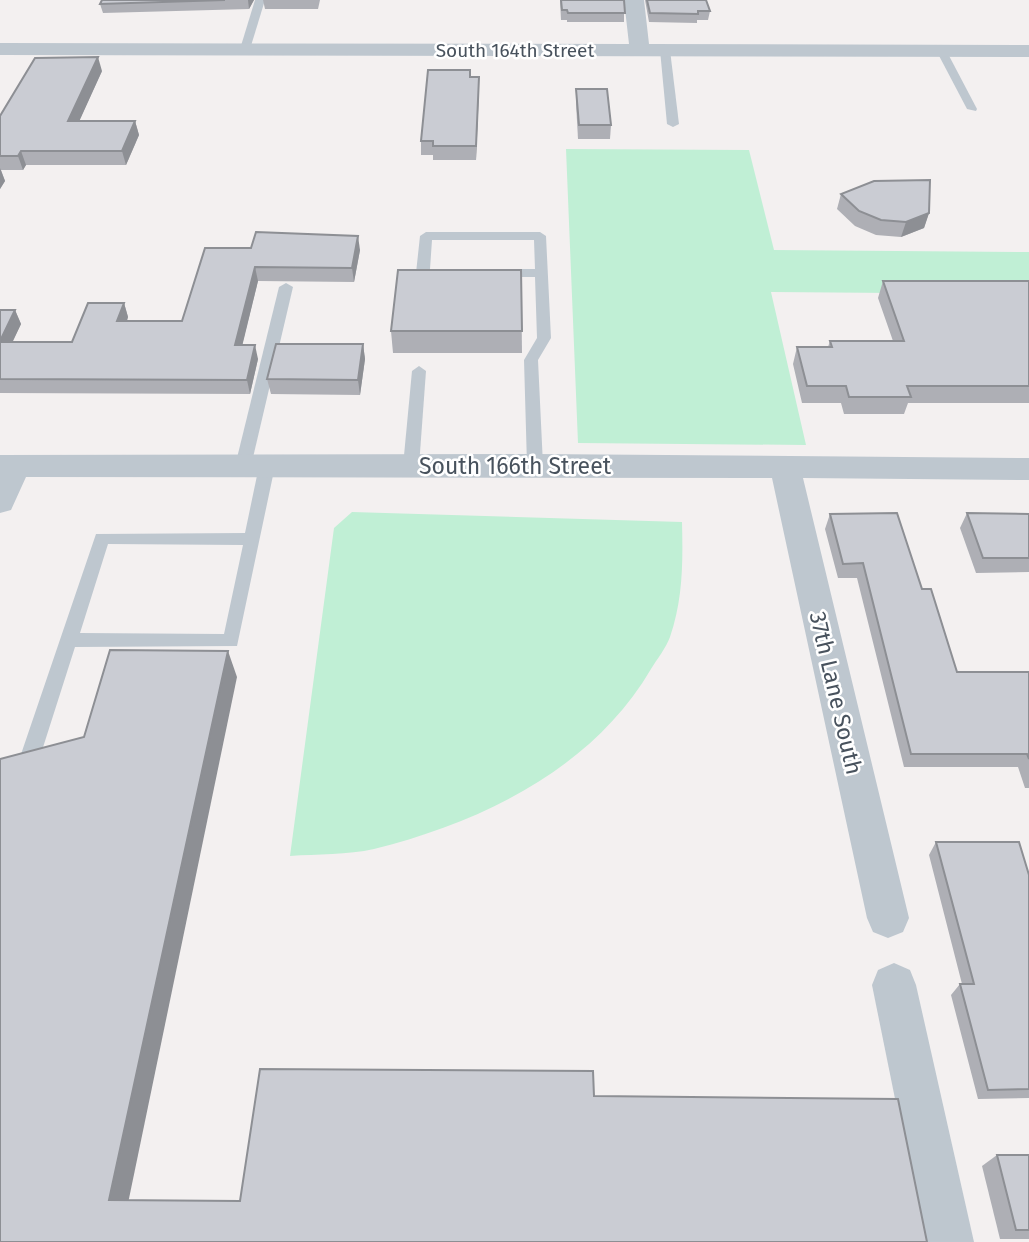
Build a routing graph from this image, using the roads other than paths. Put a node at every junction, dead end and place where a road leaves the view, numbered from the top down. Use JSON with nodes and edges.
{"nodes":[{"id":1,"x":260,"y":0,"type":"edge"},
{"id":2,"x":634,"y":0,"type":"edge"},
{"id":3,"x":0,"y":49,"type":"edge"},
{"id":4,"x":245,"y":50,"type":"junction"},
{"id":5,"x":639,"y":50,"type":"junction"},
{"id":6,"x":665,"y":50,"type":"junction"},
{"id":7,"x":940,"y":50,"type":"junction"},
{"id":8,"x":1029,"y":51,"type":"edge"},
{"id":9,"x":972,"y":109,"type":"dead end"},
{"id":10,"x":673,"y":124,"type":"dead end"},
{"id":11,"x":462,"y":273,"type":"edge"},
{"id":12,"x":489,"y":273,"type":"edge"},
{"id":13,"x":542,"y":273,"type":"junction"},
{"id":14,"x":286,"y":286,"type":"edge"},
{"id":15,"x":419,"y":372,"type":"dead end"},
{"id":16,"x":535,"y":465,"type":"junction"},
{"id":17,"x":255,"y":466,"type":"junction"},
{"id":18,"x":411,"y":466,"type":"junction"},
{"id":19,"x":7,"y":467,"type":"edge"},
{"id":20,"x":785,"y":468,"type":"junction"},
{"id":21,"x":1029,"y":469,"type":"edge"},
{"id":22,"x":0,"y":502,"type":"edge"},
{"id":23,"x":252,"y":539,"type":"junction"},
{"id":24,"x":69,"y":640,"type":"junction"},
{"id":25,"x":28,"y":763,"type":"edge"},
{"id":26,"x":888,"y":918,"type":"dead end"},
{"id":27,"x":894,"y":985,"type":"dead end"},
{"id":28,"x":949,"y":1242,"type":"edge"}],
"edges":[{"from":1,"to":4,"type":"lane"},
{"from":2,"to":5,"type":"street"},
{"from":3,"to":4,"type":"street","name":"South 164th Street"},
{"from":4,"to":5,"type":"street","name":"South 164th Street"},
{"from":5,"to":6,"type":"street","name":"South 164th Street"},
{"from":6,"to":7,"type":"street","name":"South 164th Street"},
{"from":6,"to":10,"type":"lane"},
{"from":7,"to":8,"type":"street","name":"South 164th Street"},
{"from":7,"to":9,"type":"lane"},
{"from":11,"to":13,"type":"lane"},
{"from":12,"to":13,"type":"lane"},
{"from":13,"to":16,"type":"lane"},
{"from":14,"to":17,"type":"lane"},
{"from":15,"to":18,"type":"lane"},
{"from":16,"to":18,"type":"street","name":"South 166th Street"},
{"from":16,"to":20,"type":"street","name":"South 166th Street"},
{"from":17,"to":18,"type":"street","name":"South 166th Street"},
{"from":17,"to":19,"type":"street","name":"South 166th Street"},
{"from":17,"to":23,"type":"lane"},
{"from":19,"to":22,"type":"street"},
{"from":20,"to":21,"type":"street","name":"South 166th Street"},
{"from":20,"to":26,"type":"street","name":"37th Lane South"},
{"from":23,"to":24,"type":"lane"},
{"from":23,"to":24,"type":"lane"},
{"from":24,"to":25,"type":"lane"},
{"from":27,"to":28,"type":"street"}]}
